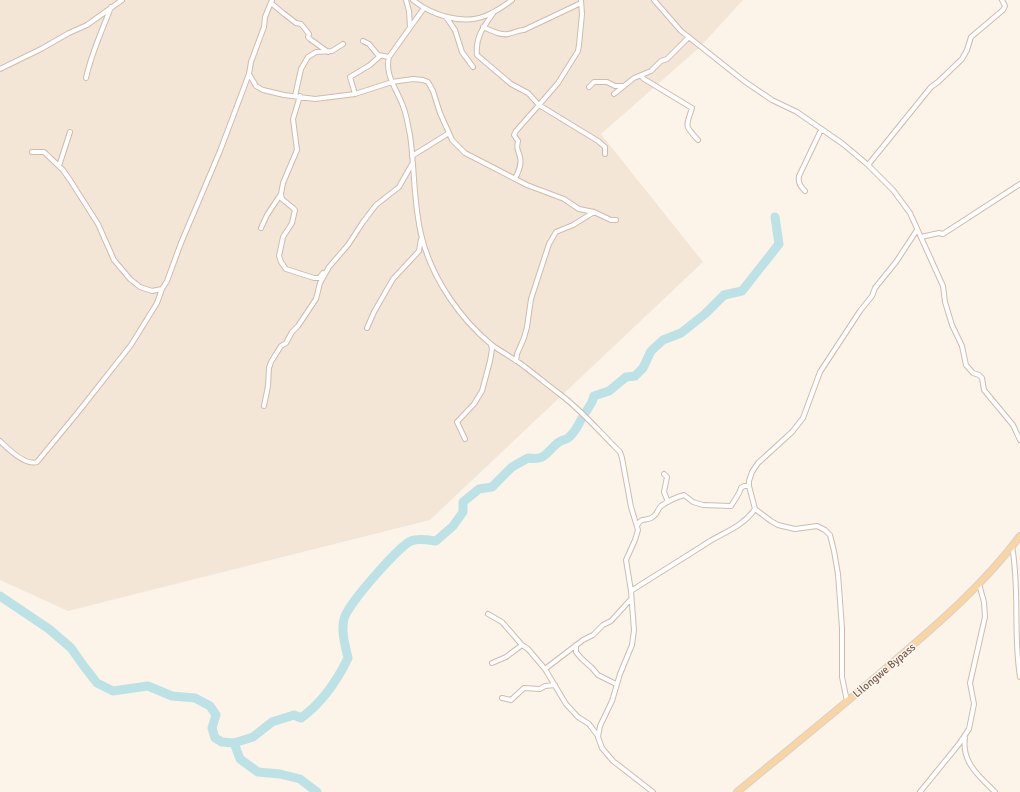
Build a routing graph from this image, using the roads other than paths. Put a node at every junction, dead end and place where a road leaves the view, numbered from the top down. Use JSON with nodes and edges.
{"nodes":[{"id":1,"x":122,"y":0,"type":"edge"},
{"id":2,"x":406,"y":0,"type":"edge"},
{"id":3,"x":413,"y":0,"type":"edge"},
{"id":4,"x":512,"y":0,"type":"edge"},
{"id":5,"x":1002,"y":0,"type":"edge"},
{"id":6,"x":272,"y":1,"type":"edge"},
{"id":7,"x":656,"y":1,"type":"edge"},
{"id":8,"x":581,"y":2,"type":"edge"},
{"id":9,"x":111,"y":7,"type":"junction"},
{"id":10,"x":424,"y":8,"type":"junction"},
{"id":11,"x":494,"y":12,"type":"junction"},
{"id":12,"x":446,"y":16,"type":"junction"},
{"id":13,"x":483,"y":27,"type":"junction"},
{"id":14,"x":410,"y":28,"type":"junction"},
{"id":15,"x":689,"y":37,"type":"junction"},
{"id":16,"x":363,"y":41,"type":"dead end"},
{"id":17,"x":343,"y":44,"type":"dead end"},
{"id":18,"x":328,"y":52,"type":"junction"},
{"id":19,"x":380,"y":56,"type":"junction"},
{"id":20,"x":389,"y":57,"type":"junction"},
{"id":21,"x":473,"y":67,"type":"dead end"},
{"id":22,"x":0,"y":69,"type":"edge"},
{"id":23,"x":249,"y":74,"type":"junction"},
{"id":24,"x":642,"y":76,"type":"junction"},
{"id":25,"x":86,"y":78,"type":"dead end"},
{"id":26,"x":392,"y":82,"type":"junction"},
{"id":27,"x":624,"y":86,"type":"junction"},
{"id":28,"x":589,"y":87,"type":"dead end"},
{"id":29,"x":355,"y":94,"type":"junction"},
{"id":30,"x":614,"y":94,"type":"dead end"},
{"id":31,"x":297,"y":96,"type":"junction"},
{"id":32,"x":539,"y":105,"type":"junction"},
{"id":33,"x":821,"y":130,"type":"junction"},
{"id":34,"x":70,"y":132,"type":"dead end"},
{"id":35,"x":449,"y":132,"type":"junction"},
{"id":36,"x":698,"y":140,"type":"dead end"},
{"id":37,"x":32,"y":152,"type":"dead end"},
{"id":38,"x":605,"y":154,"type":"dead end"},
{"id":39,"x":412,"y":156,"type":"junction"},
{"id":40,"x":412,"y":164,"type":"junction"},
{"id":41,"x":868,"y":165,"type":"junction"},
{"id":42,"x":59,"y":166,"type":"junction"},
{"id":43,"x":516,"y":179,"type":"junction"},
{"id":44,"x":1020,"y":184,"type":"edge"},
{"id":45,"x":805,"y":190,"type":"dead end"},
{"id":46,"x":281,"y":194,"type":"junction"},
{"id":47,"x":594,"y":212,"type":"junction"},
{"id":48,"x":616,"y":220,"type":"dead end"},
{"id":49,"x":261,"y":228,"type":"dead end"},
{"id":50,"x":917,"y":230,"type":"junction"},
{"id":51,"x":921,"y":237,"type":"junction"},
{"id":52,"x":422,"y":238,"type":"junction"},
{"id":53,"x":329,"y":267,"type":"junction"},
{"id":54,"x":162,"y":289,"type":"junction"},
{"id":55,"x":367,"y":328,"type":"dead end"},
{"id":56,"x":491,"y":344,"type":"junction"},
{"id":57,"x":516,"y":361,"type":"junction"},
{"id":58,"x":264,"y":406,"type":"dead end"},
{"id":59,"x":465,"y":439,"type":"dead end"},
{"id":60,"x":1020,"y":440,"type":"edge"},
{"id":61,"x":0,"y":441,"type":"edge"},
{"id":62,"x":664,"y":474,"type":"dead end"},
{"id":63,"x":749,"y":486,"type":"junction"},
{"id":64,"x":668,"y":502,"type":"junction"},
{"id":65,"x":755,"y":509,"type":"junction"},
{"id":66,"x":637,"y":526,"type":"junction"},
{"id":67,"x":1020,"y":536,"type":"edge"},
{"id":68,"x":1012,"y":546,"type":"junction"},
{"id":69,"x":979,"y":584,"type":"junction"},
{"id":70,"x":631,"y":591,"type":"junction"},
{"id":71,"x":631,"y":599,"type":"junction"},
{"id":72,"x":488,"y":614,"type":"dead end"},
{"id":73,"x":522,"y":645,"type":"junction"},
{"id":74,"x":576,"y":645,"type":"junction"},
{"id":75,"x":492,"y":663,"type":"dead end"},
{"id":76,"x":545,"y":669,"type":"junction"},
{"id":77,"x":1020,"y":677,"type":"edge"},
{"id":78,"x":616,"y":684,"type":"junction"},
{"id":79,"x":555,"y":685,"type":"junction"},
{"id":80,"x":502,"y":698,"type":"dead end"},
{"id":81,"x":847,"y":701,"type":"junction"},
{"id":82,"x":598,"y":737,"type":"junction"},
{"id":83,"x":965,"y":737,"type":"junction"},
{"id":84,"x":653,"y":792,"type":"edge"},
{"id":85,"x":736,"y":792,"type":"edge"},
{"id":86,"x":920,"y":792,"type":"edge"},
{"id":87,"x":996,"y":792,"type":"edge"}],
"edges":[{"from":1,"to":9,"type":"street"},
{"from":2,"to":14,"type":"street"},
{"from":3,"to":10,"type":"street"},
{"from":4,"to":11,"type":"street"},
{"from":5,"to":41,"type":"street"},
{"from":6,"to":18,"type":"street"},
{"from":6,"to":23,"type":"street"},
{"from":7,"to":15,"type":"street"},
{"from":8,"to":13,"type":"street"},
{"from":8,"to":32,"type":"street"},
{"from":9,"to":22,"type":"street"},
{"from":9,"to":25,"type":"street"},
{"from":10,"to":12,"type":"street"},
{"from":10,"to":14,"type":"street"},
{"from":11,"to":12,"type":"street"},
{"from":11,"to":13,"type":"street"},
{"from":12,"to":21,"type":"street"},
{"from":13,"to":32,"type":"street"},
{"from":14,"to":20,"type":"street"},
{"from":15,"to":24,"type":"street"},
{"from":15,"to":33,"type":"street"},
{"from":16,"to":19,"type":"street"},
{"from":17,"to":18,"type":"street"},
{"from":18,"to":31,"type":"street"},
{"from":19,"to":20,"type":"street"},
{"from":19,"to":29,"type":"street"},
{"from":20,"to":26,"type":"street"},
{"from":23,"to":31,"type":"street"},
{"from":23,"to":54,"type":"street"},
{"from":24,"to":27,"type":"street"},
{"from":24,"to":36,"type":"street"},
{"from":26,"to":29,"type":"street"},
{"from":26,"to":35,"type":"street"},
{"from":26,"to":39,"type":"street"},
{"from":27,"to":28,"type":"street"},
{"from":27,"to":30,"type":"street"},
{"from":29,"to":31,"type":"street"},
{"from":31,"to":46,"type":"street"},
{"from":32,"to":38,"type":"street"},
{"from":32,"to":43,"type":"street"},
{"from":33,"to":41,"type":"street"},
{"from":33,"to":45,"type":"street"},
{"from":34,"to":42,"type":"street"},
{"from":35,"to":39,"type":"street"},
{"from":35,"to":43,"type":"street"},
{"from":37,"to":42,"type":"street"},
{"from":39,"to":40,"type":"street"},
{"from":40,"to":52,"type":"street"},
{"from":40,"to":53,"type":"street"},
{"from":41,"to":50,"type":"street"},
{"from":42,"to":54,"type":"street"},
{"from":43,"to":47,"type":"street"},
{"from":44,"to":51,"type":"street"},
{"from":46,"to":49,"type":"street"},
{"from":46,"to":53,"type":"street"},
{"from":47,"to":48,"type":"street"},
{"from":47,"to":57,"type":"street"},
{"from":50,"to":51,"type":"street"},
{"from":50,"to":63,"type":"street"},
{"from":51,"to":60,"type":"street"},
{"from":52,"to":55,"type":"street"},
{"from":52,"to":56,"type":"street"},
{"from":53,"to":58,"type":"street"},
{"from":54,"to":61,"type":"street"},
{"from":56,"to":57,"type":"street"},
{"from":56,"to":59,"type":"street"},
{"from":57,"to":66,"type":"street"},
{"from":62,"to":64,"type":"street"},
{"from":63,"to":64,"type":"street"},
{"from":63,"to":65,"type":"street"},
{"from":64,"to":66,"type":"street"},
{"from":65,"to":70,"type":"street"},
{"from":65,"to":81,"type":"street"},
{"from":66,"to":70,"type":"street"},
{"from":67,"to":68,"type":"main road","name":"Lilongwe Bypass"},
{"from":68,"to":69,"type":"main road","name":"Lilongwe Bypass"},
{"from":68,"to":77,"type":"street"},
{"from":69,"to":81,"type":"main road","name":"Lilongwe Bypass"},
{"from":69,"to":83,"type":"street"},
{"from":70,"to":71,"type":"street"},
{"from":71,"to":74,"type":"street"},
{"from":71,"to":78,"type":"street"},
{"from":72,"to":73,"type":"street"},
{"from":73,"to":75,"type":"street"},
{"from":73,"to":76,"type":"street"},
{"from":74,"to":76,"type":"street"},
{"from":74,"to":78,"type":"street"},
{"from":76,"to":79,"type":"street"},
{"from":78,"to":82,"type":"street"},
{"from":79,"to":80,"type":"street"},
{"from":79,"to":82,"type":"street"},
{"from":81,"to":85,"type":"main road","name":"Lilongwe Bypass"},
{"from":82,"to":84,"type":"street"},
{"from":83,"to":86,"type":"street"},
{"from":83,"to":87,"type":"street"}]}
